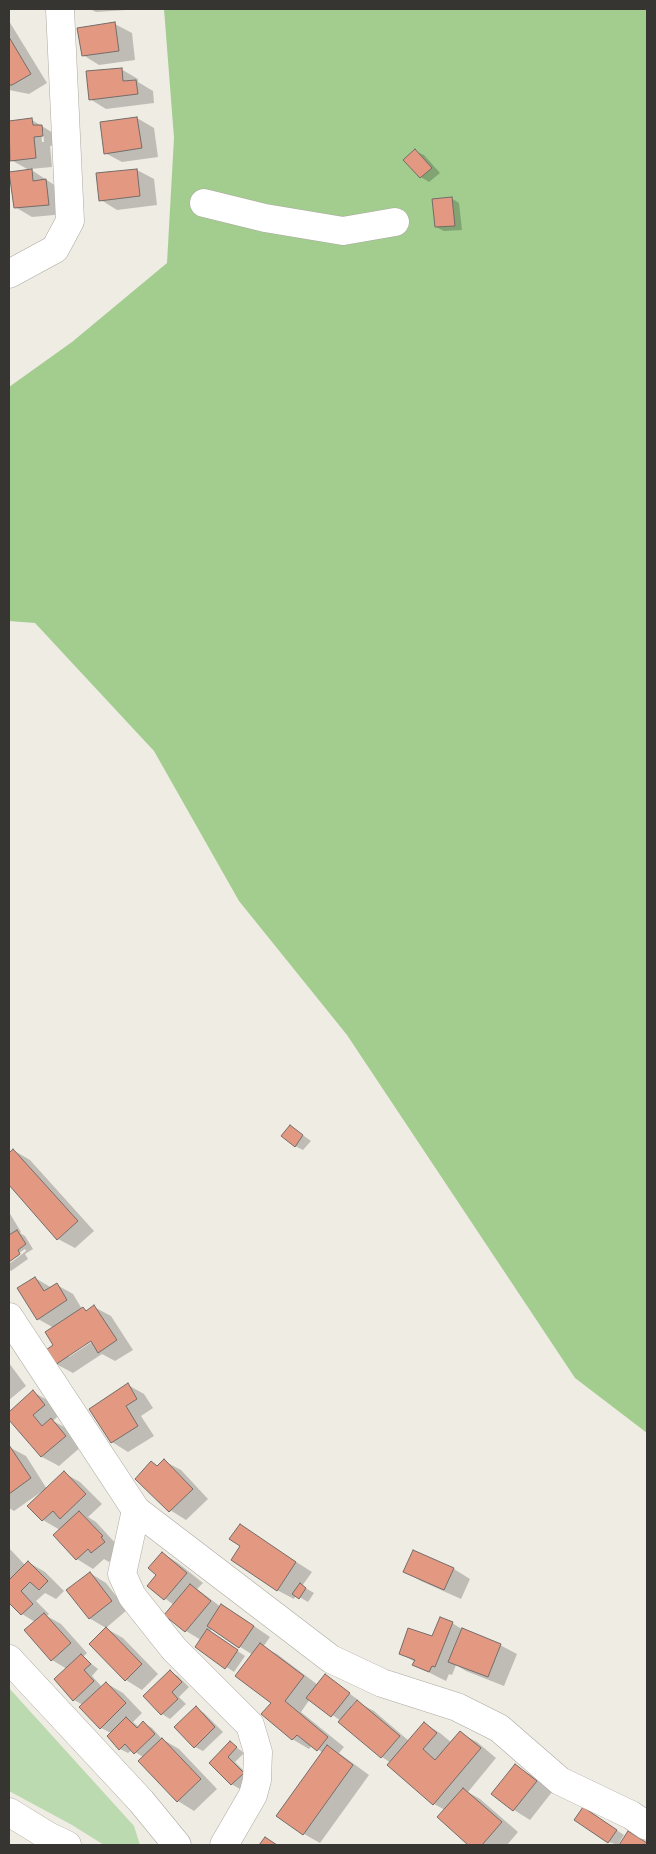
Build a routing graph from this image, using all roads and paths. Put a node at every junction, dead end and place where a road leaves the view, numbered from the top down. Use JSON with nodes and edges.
{"nodes":[{"id":1,"x":60,"y":9,"type":"edge"},
{"id":2,"x":204,"y":203,"type":"dead end"},
{"id":3,"x":395,"y":222,"type":"dead end"},
{"id":4,"x":9,"y":274,"type":"edge"},
{"id":5,"x":9,"y":1317,"type":"edge"},
{"id":6,"x":136,"y":1510,"type":"junction"},
{"id":7,"x":9,"y":1659,"type":"edge"},
{"id":8,"x":9,"y":1812,"type":"edge"},
{"id":9,"x":647,"y":1826,"type":"edge"},
{"id":10,"x":67,"y":1845,"type":"edge"},
{"id":11,"x":177,"y":1845,"type":"edge"},
{"id":12,"x":224,"y":1845,"type":"edge"}],
"edges":[{"from":1,"to":4,"type":"street"},
{"from":2,"to":3,"type":"street"},
{"from":5,"to":6,"type":"street"},
{"from":6,"to":9,"type":"street"},
{"from":6,"to":12,"type":"street"},
{"from":7,"to":11,"type":"street"},
{"from":8,"to":10,"type":"street"}]}
